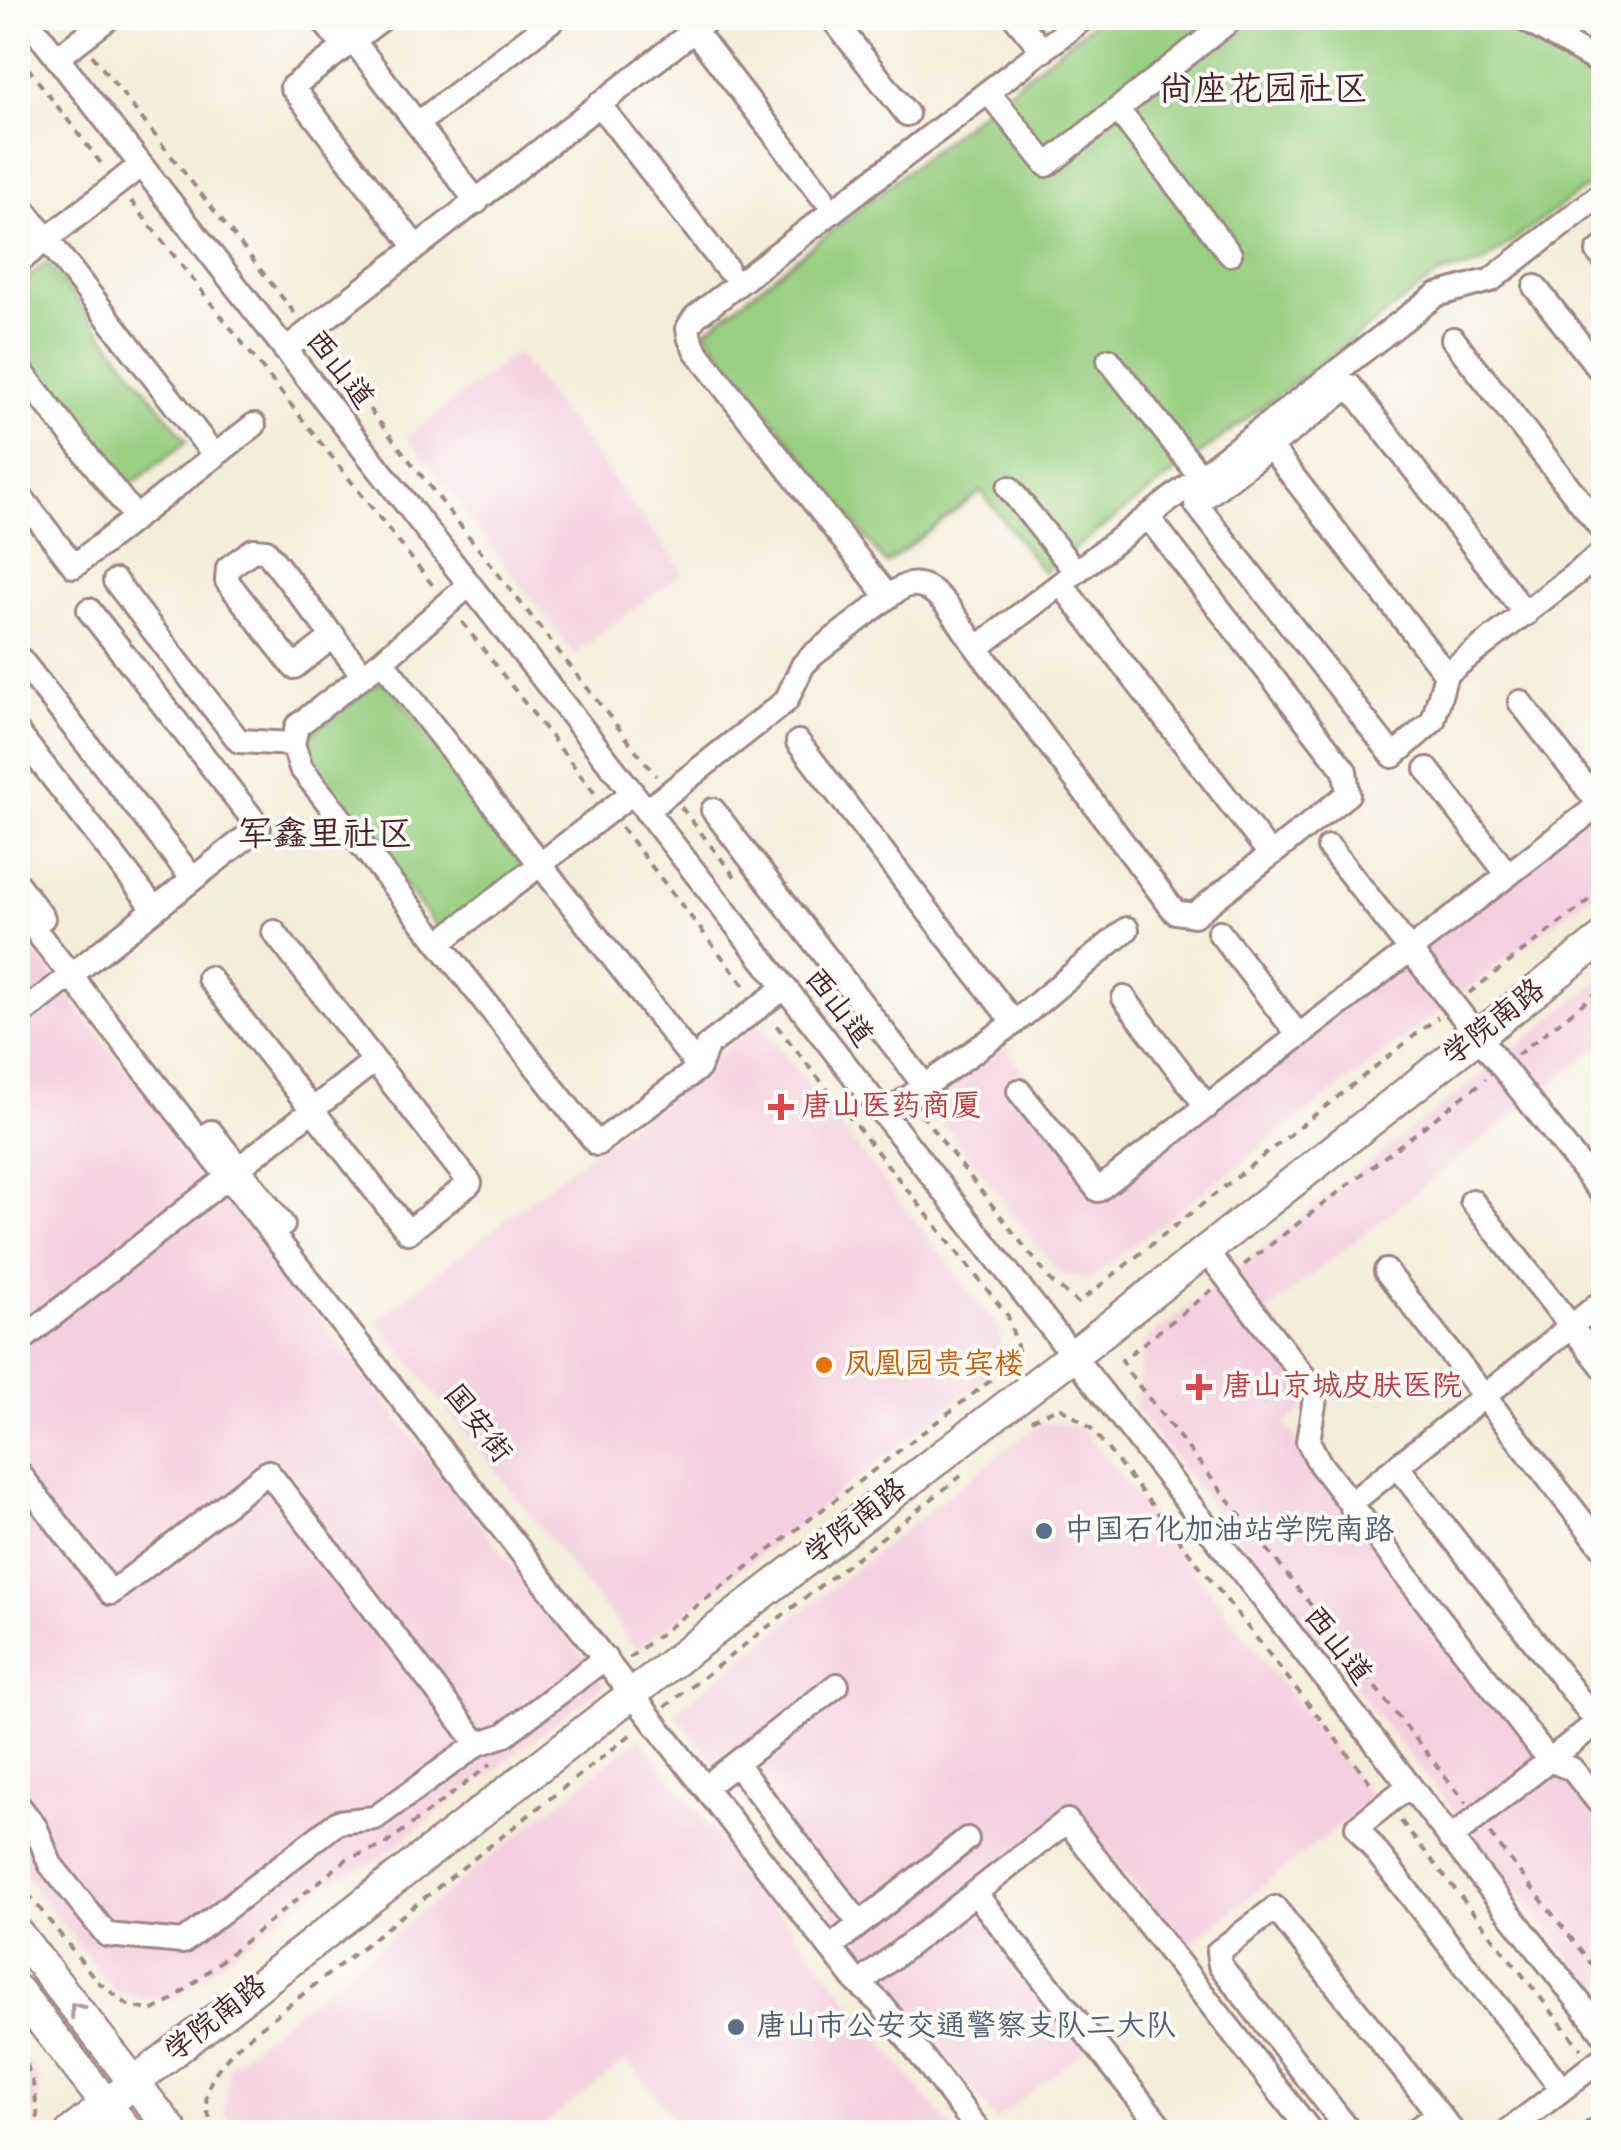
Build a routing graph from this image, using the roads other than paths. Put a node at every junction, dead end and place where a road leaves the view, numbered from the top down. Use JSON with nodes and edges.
{"nodes":[{"id":1,"x":26,"y":18,"type":"edge"},
{"id":2,"x":109,"y":18,"type":"edge"},
{"id":3,"x":321,"y":18,"type":"edge"},
{"id":4,"x":383,"y":18,"type":"edge"},
{"id":5,"x":556,"y":18,"type":"edge"},
{"id":6,"x":832,"y":18,"type":"edge"},
{"id":7,"x":1016,"y":18,"type":"edge"},
{"id":8,"x":1084,"y":18,"type":"edge"},
{"id":9,"x":1233,"y":18,"type":"edge"},
{"id":10,"x":1522,"y":18,"type":"edge"},
{"id":11,"x":702,"y":24,"type":"edge"},
{"id":12,"x":348,"y":44,"type":"junction"},
{"id":13,"x":1043,"y":50,"type":"junction"},
{"id":14,"x":57,"y":58,"type":"junction"},
{"id":15,"x":1604,"y":65,"type":"edge"},
{"id":16,"x":989,"y":93,"type":"junction"},
{"id":17,"x":599,"y":104,"type":"junction"},
{"id":18,"x":1118,"y":110,"type":"junction"},
{"id":19,"x":907,"y":114,"type":"dead end"},
{"id":20,"x":418,"y":124,"type":"junction"},
{"id":21,"x":141,"y":166,"type":"junction"},
{"id":22,"x":1604,"y":192,"type":"edge"},
{"id":23,"x":822,"y":196,"type":"dead end"},
{"id":24,"x":18,"y":202,"type":"edge"},
{"id":25,"x":477,"y":202,"type":"junction"},
{"id":26,"x":46,"y":239,"type":"junction"},
{"id":27,"x":1604,"y":247,"type":"edge"},
{"id":28,"x":416,"y":248,"type":"junction"},
{"id":29,"x":1230,"y":254,"type":"dead end"},
{"id":30,"x":1604,"y":260,"type":"edge"},
{"id":31,"x":18,"y":262,"type":"edge"},
{"id":32,"x":727,"y":269,"type":"dead end"},
{"id":33,"x":1535,"y":287,"type":"dead end"},
{"id":34,"x":1453,"y":339,"type":"dead end"},
{"id":35,"x":286,"y":350,"type":"junction"},
{"id":36,"x":1109,"y":360,"type":"dead end"},
{"id":37,"x":18,"y":367,"type":"edge"},
{"id":38,"x":1604,"y":374,"type":"edge"},
{"id":39,"x":254,"y":425,"type":"dead end"},
{"id":40,"x":1271,"y":448,"type":"junction"},
{"id":41,"x":216,"y":456,"type":"junction"},
{"id":42,"x":1200,"y":476,"type":"junction"},
{"id":43,"x":1010,"y":488,"type":"dead end"},
{"id":44,"x":18,"y":494,"type":"edge"},
{"id":45,"x":1148,"y":517,"type":"junction"},
{"id":46,"x":136,"y":518,"type":"junction"},
{"id":47,"x":1604,"y":532,"type":"edge"},
{"id":48,"x":1604,"y":552,"type":"edge"},
{"id":49,"x":1068,"y":578,"type":"junction"},
{"id":50,"x":116,"y":581,"type":"dead end"},
{"id":51,"x":470,"y":585,"type":"junction"},
{"id":52,"x":888,"y":597,"type":"junction"},
{"id":53,"x":89,"y":610,"type":"dead end"},
{"id":54,"x":1526,"y":614,"type":"junction"},
{"id":55,"x":334,"y":636,"type":"junction"},
{"id":56,"x":977,"y":648,"type":"junction"},
{"id":57,"x":18,"y":663,"type":"edge"},
{"id":58,"x":372,"y":668,"type":"junction"},
{"id":59,"x":1446,"y":674,"type":"junction"},
{"id":60,"x":1520,"y":702,"type":"dead end"},
{"id":61,"x":18,"y":734,"type":"edge"},
{"id":62,"x":798,"y":742,"type":"dead end"},
{"id":63,"x":293,"y":744,"type":"junction"},
{"id":64,"x":1427,"y":769,"type":"dead end"},
{"id":65,"x":639,"y":802,"type":"junction"},
{"id":66,"x":1601,"y":803,"type":"edge"},
{"id":67,"x":713,"y":810,"type":"dead end"},
{"id":68,"x":1330,"y":847,"type":"dead end"},
{"id":69,"x":1270,"y":854,"type":"junction"},
{"id":70,"x":540,"y":864,"type":"junction"},
{"id":71,"x":1508,"y":875,"type":"junction"},
{"id":72,"x":193,"y":880,"type":"junction"},
{"id":73,"x":18,"y":885,"type":"edge"},
{"id":74,"x":18,"y":908,"type":"edge"},
{"id":75,"x":155,"y":909,"type":"junction"},
{"id":76,"x":1127,"y":929,"type":"dead end"},
{"id":77,"x":274,"y":932,"type":"dead end"},
{"id":78,"x":1219,"y":932,"type":"dead end"},
{"id":79,"x":1604,"y":937,"type":"edge"},
{"id":80,"x":439,"y":942,"type":"junction"},
{"id":81,"x":1410,"y":950,"type":"junction"},
{"id":82,"x":76,"y":971,"type":"junction"},
{"id":83,"x":209,"y":978,"type":"dead end"},
{"id":84,"x":784,"y":988,"type":"junction"},
{"id":85,"x":1124,"y":998,"type":"dead end"},
{"id":86,"x":18,"y":1018,"type":"edge"},
{"id":87,"x":1014,"y":1023,"type":"junction"},
{"id":88,"x":1298,"y":1036,"type":"junction"},
{"id":89,"x":1478,"y":1036,"type":"junction"},
{"id":90,"x":374,"y":1060,"type":"junction"},
{"id":91,"x":699,"y":1068,"type":"junction"},
{"id":92,"x":1019,"y":1091,"type":"dead end"},
{"id":93,"x":916,"y":1092,"type":"junction"},
{"id":94,"x":1207,"y":1106,"type":"junction"},
{"id":95,"x":312,"y":1110,"type":"junction"},
{"id":96,"x":884,"y":1115,"type":"junction"},
{"id":97,"x":233,"y":1173,"type":"junction"},
{"id":98,"x":1604,"y":1196,"type":"edge"},
{"id":99,"x":1472,"y":1201,"type":"dead end"},
{"id":100,"x":1206,"y":1251,"type":"junction"},
{"id":101,"x":1386,"y":1271,"type":"dead end"},
{"id":102,"x":1604,"y":1300,"type":"edge"},
{"id":103,"x":1571,"y":1326,"type":"junction"},
{"id":104,"x":18,"y":1342,"type":"edge"},
{"id":105,"x":1072,"y":1356,"type":"junction"},
{"id":106,"x":1604,"y":1368,"type":"edge"},
{"id":107,"x":1484,"y":1396,"type":"junction"},
{"id":108,"x":1397,"y":1466,"type":"junction"},
{"id":109,"x":18,"y":1472,"type":"edge"},
{"id":110,"x":1350,"y":1504,"type":"junction"},
{"id":111,"x":1604,"y":1550,"type":"edge"},
{"id":112,"x":605,"y":1658,"type":"junction"},
{"id":113,"x":837,"y":1686,"type":"dead end"},
{"id":114,"x":648,"y":1701,"type":"junction"},
{"id":115,"x":1600,"y":1719,"type":"edge"},
{"id":116,"x":478,"y":1744,"type":"junction"},
{"id":117,"x":1549,"y":1760,"type":"junction"},
{"id":118,"x":726,"y":1771,"type":"junction"},
{"id":119,"x":1409,"y":1786,"type":"junction"},
{"id":120,"x":18,"y":1805,"type":"edge"},
{"id":121,"x":1604,"y":1808,"type":"edge"},
{"id":122,"x":967,"y":1839,"type":"dead end"},
{"id":123,"x":1450,"y":1839,"type":"junction"},
{"id":124,"x":975,"y":1893,"type":"junction"},
{"id":125,"x":860,"y":1924,"type":"junction"},
{"id":126,"x":18,"y":1934,"type":"edge"},
{"id":127,"x":841,"y":1939,"type":"junction"},
{"id":128,"x":870,"y":1976,"type":"junction"},
{"id":129,"x":18,"y":1991,"type":"edge"},
{"id":130,"x":881,"y":2004,"type":"junction"},
{"id":131,"x":1604,"y":2034,"type":"edge"},
{"id":132,"x":1598,"y":2061,"type":"edge"},
{"id":133,"x":135,"y":2083,"type":"junction"},
{"id":134,"x":1562,"y":2089,"type":"junction"},
{"id":135,"x":106,"y":2104,"type":"junction"},
{"id":136,"x":1438,"y":2114,"type":"junction"},
{"id":137,"x":1604,"y":2126,"type":"edge"},
{"id":138,"x":71,"y":2132,"type":"edge"},
{"id":139,"x":128,"y":2132,"type":"edge"},
{"id":140,"x":173,"y":2132,"type":"edge"},
{"id":141,"x":980,"y":2132,"type":"edge"},
{"id":142,"x":1165,"y":2132,"type":"edge"},
{"id":143,"x":1311,"y":2132,"type":"edge"},
{"id":144,"x":1350,"y":2132,"type":"edge"},
{"id":145,"x":1413,"y":2132,"type":"edge"},
{"id":146,"x":1453,"y":2132,"type":"edge"},
{"id":147,"x":1506,"y":2132,"type":"edge"},
{"id":148,"x":1594,"y":2132,"type":"edge"}],
"edges":[{"from":1,"to":14,"type":"street","name":"西山道"},
{"from":2,"to":14,"type":"street"},
{"from":3,"to":12,"type":"street"},
{"from":4,"to":12,"type":"street"},
{"from":5,"to":20,"type":"street"},
{"from":6,"to":19,"type":"street"},
{"from":7,"to":13,"type":"street"},
{"from":8,"to":13,"type":"street"},
{"from":9,"to":18,"type":"street"},
{"from":10,"to":15,"type":"street"},
{"from":11,"to":17,"type":"street"},
{"from":11,"to":23,"type":"street"},
{"from":12,"to":20,"type":"street"},
{"from":12,"to":28,"type":"street"},
{"from":13,"to":16,"type":"street"},
{"from":14,"to":21,"type":"street","name":"西山道"},
{"from":16,"to":18,"type":"street"},
{"from":16,"to":52,"type":"street"},
{"from":17,"to":25,"type":"street"},
{"from":17,"to":32,"type":"street"},
{"from":18,"to":29,"type":"street"},
{"from":20,"to":25,"type":"street"},
{"from":21,"to":26,"type":"street"},
{"from":21,"to":35,"type":"street","name":"西山道"},
{"from":22,"to":42,"type":"street"},
{"from":24,"to":26,"type":"street"},
{"from":25,"to":28,"type":"street"},
{"from":26,"to":31,"type":"street"},
{"from":26,"to":41,"type":"street"},
{"from":27,"to":30,"type":"street"},
{"from":28,"to":35,"type":"street"},
{"from":33,"to":38,"type":"street"},
{"from":34,"to":47,"type":"street"},
{"from":35,"to":51,"type":"street","name":"西山道"},
{"from":36,"to":42,"type":"street"},
{"from":37,"to":46,"type":"street"},
{"from":39,"to":41,"type":"street"},
{"from":40,"to":54,"type":"street"},
{"from":40,"to":59,"type":"street"},
{"from":40,"to":59,"type":"street"},
{"from":41,"to":46,"type":"street"},
{"from":42,"to":45,"type":"street"},
{"from":43,"to":49,"type":"street"},
{"from":44,"to":46,"type":"street"},
{"from":45,"to":49,"type":"street"},
{"from":45,"to":69,"type":"street"},
{"from":48,"to":54,"type":"street"},
{"from":49,"to":56,"type":"street"},
{"from":49,"to":69,"type":"street"},
{"from":50,"to":63,"type":"street"},
{"from":51,"to":58,"type":"street"},
{"from":51,"to":65,"type":"street","name":"西山道"},
{"from":52,"to":56,"type":"street"},
{"from":52,"to":65,"type":"street"},
{"from":53,"to":72,"type":"street"},
{"from":54,"to":59,"type":"street"},
{"from":55,"to":55,"type":"street"},
{"from":55,"to":58,"type":"street"},
{"from":56,"to":69,"type":"street"},
{"from":57,"to":72,"type":"street"},
{"from":58,"to":63,"type":"street"},
{"from":58,"to":70,"type":"street"},
{"from":60,"to":66,"type":"street"},
{"from":61,"to":75,"type":"street"},
{"from":62,"to":87,"type":"street"},
{"from":63,"to":80,"type":"street"},
{"from":64,"to":71,"type":"street"},
{"from":65,"to":70,"type":"street"},
{"from":65,"to":84,"type":"street","name":"西山道"},
{"from":66,"to":71,"type":"street"},
{"from":67,"to":93,"type":"street"},
{"from":68,"to":81,"type":"street"},
{"from":70,"to":80,"type":"street"},
{"from":70,"to":91,"type":"street"},
{"from":71,"to":81,"type":"street"},
{"from":72,"to":75,"type":"street"},
{"from":73,"to":82,"type":"street","name":"国安街"},
{"from":74,"to":82,"type":"street","name":"国安街"},
{"from":75,"to":82,"type":"street"},
{"from":76,"to":87,"type":"street"},
{"from":77,"to":90,"type":"street"},
{"from":78,"to":88,"type":"street"},
{"from":79,"to":89,"type":"main road","name":"学院南路"},
{"from":80,"to":91,"type":"street"},
{"from":81,"to":88,"type":"street"},
{"from":81,"to":89,"type":"street"},
{"from":82,"to":86,"type":"street"},
{"from":82,"to":97,"type":"street","name":"国安街"},
{"from":83,"to":95,"type":"street"},
{"from":84,"to":91,"type":"street"},
{"from":84,"to":96,"type":"street","name":"西山道"},
{"from":85,"to":94,"type":"street"},
{"from":87,"to":93,"type":"street"},
{"from":88,"to":94,"type":"street"},
{"from":89,"to":98,"type":"street"},
{"from":89,"to":100,"type":"main road","name":"学院南路"},
{"from":90,"to":95,"type":"street"},
{"from":90,"to":95,"type":"street"},
{"from":92,"to":94,"type":"street"},
{"from":93,"to":96,"type":"street"},
{"from":95,"to":97,"type":"street"},
{"from":96,"to":105,"type":"street","name":"西山道"},
{"from":97,"to":104,"type":"street"},
{"from":97,"to":112,"type":"street","name":"国安街"},
{"from":97,"to":114,"type":"street","name":"国安街"},
{"from":99,"to":103,"type":"street"},
{"from":100,"to":105,"type":"main road","name":"学院南路"},
{"from":100,"to":110,"type":"street"},
{"from":101,"to":107,"type":"street"},
{"from":102,"to":103,"type":"street"},
{"from":103,"to":106,"type":"street"},
{"from":103,"to":107,"type":"street"},
{"from":105,"to":114,"type":"main road","name":"学院南路"},
{"from":105,"to":119,"type":"street","name":"西山道"},
{"from":107,"to":108,"type":"street"},
{"from":107,"to":111,"type":"street"},
{"from":108,"to":110,"type":"street"},
{"from":108,"to":115,"type":"street"},
{"from":109,"to":116,"type":"street"},
{"from":110,"to":117,"type":"street"},
{"from":112,"to":114,"type":"street","name":"国安街"},
{"from":112,"to":116,"type":"street"},
{"from":113,"to":118,"type":"street"},
{"from":114,"to":118,"type":"street","name":"国安街"},
{"from":114,"to":130,"type":"street","name":"国安街"},
{"from":114,"to":133,"type":"main road","name":"学院南路"},
{"from":115,"to":117,"type":"street"},
{"from":116,"to":120,"type":"street"},
{"from":117,"to":121,"type":"street"},
{"from":117,"to":123,"type":"street"},
{"from":118,"to":125,"type":"street"},
{"from":118,"to":127,"type":"street","name":"国安街"},
{"from":119,"to":123,"type":"street","name":"西山道"},
{"from":119,"to":134,"type":"street"},
{"from":122,"to":125,"type":"street"},
{"from":123,"to":131,"type":"street","name":"西山道"},
{"from":124,"to":128,"type":"street"},
{"from":124,"to":142,"type":"street"},
{"from":124,"to":143,"type":"street"},
{"from":125,"to":127,"type":"street"},
{"from":133,"to":126,"type":"main road","one_way":true},
{"from":127,"to":128,"type":"street","name":"国安街"},
{"from":128,"to":130,"type":"street","name":"国安街"},
{"from":129,"to":135,"type":"main road"},
{"from":130,"to":141,"type":"street","name":"国安街"},
{"from":132,"to":134,"type":"street"},
{"from":133,"to":135,"type":"main road","name":"学院南路"},
{"from":133,"to":140,"type":"main road"},
{"from":134,"to":147,"type":"street"},
{"from":135,"to":138,"type":"main road","name":"学院南路"},
{"from":135,"to":139,"type":"main road"},
{"from":136,"to":144,"type":"street"},
{"from":136,"to":145,"type":"street"},
{"from":136,"to":146,"type":"street"},
{"from":137,"to":148,"type":"street"}]}
